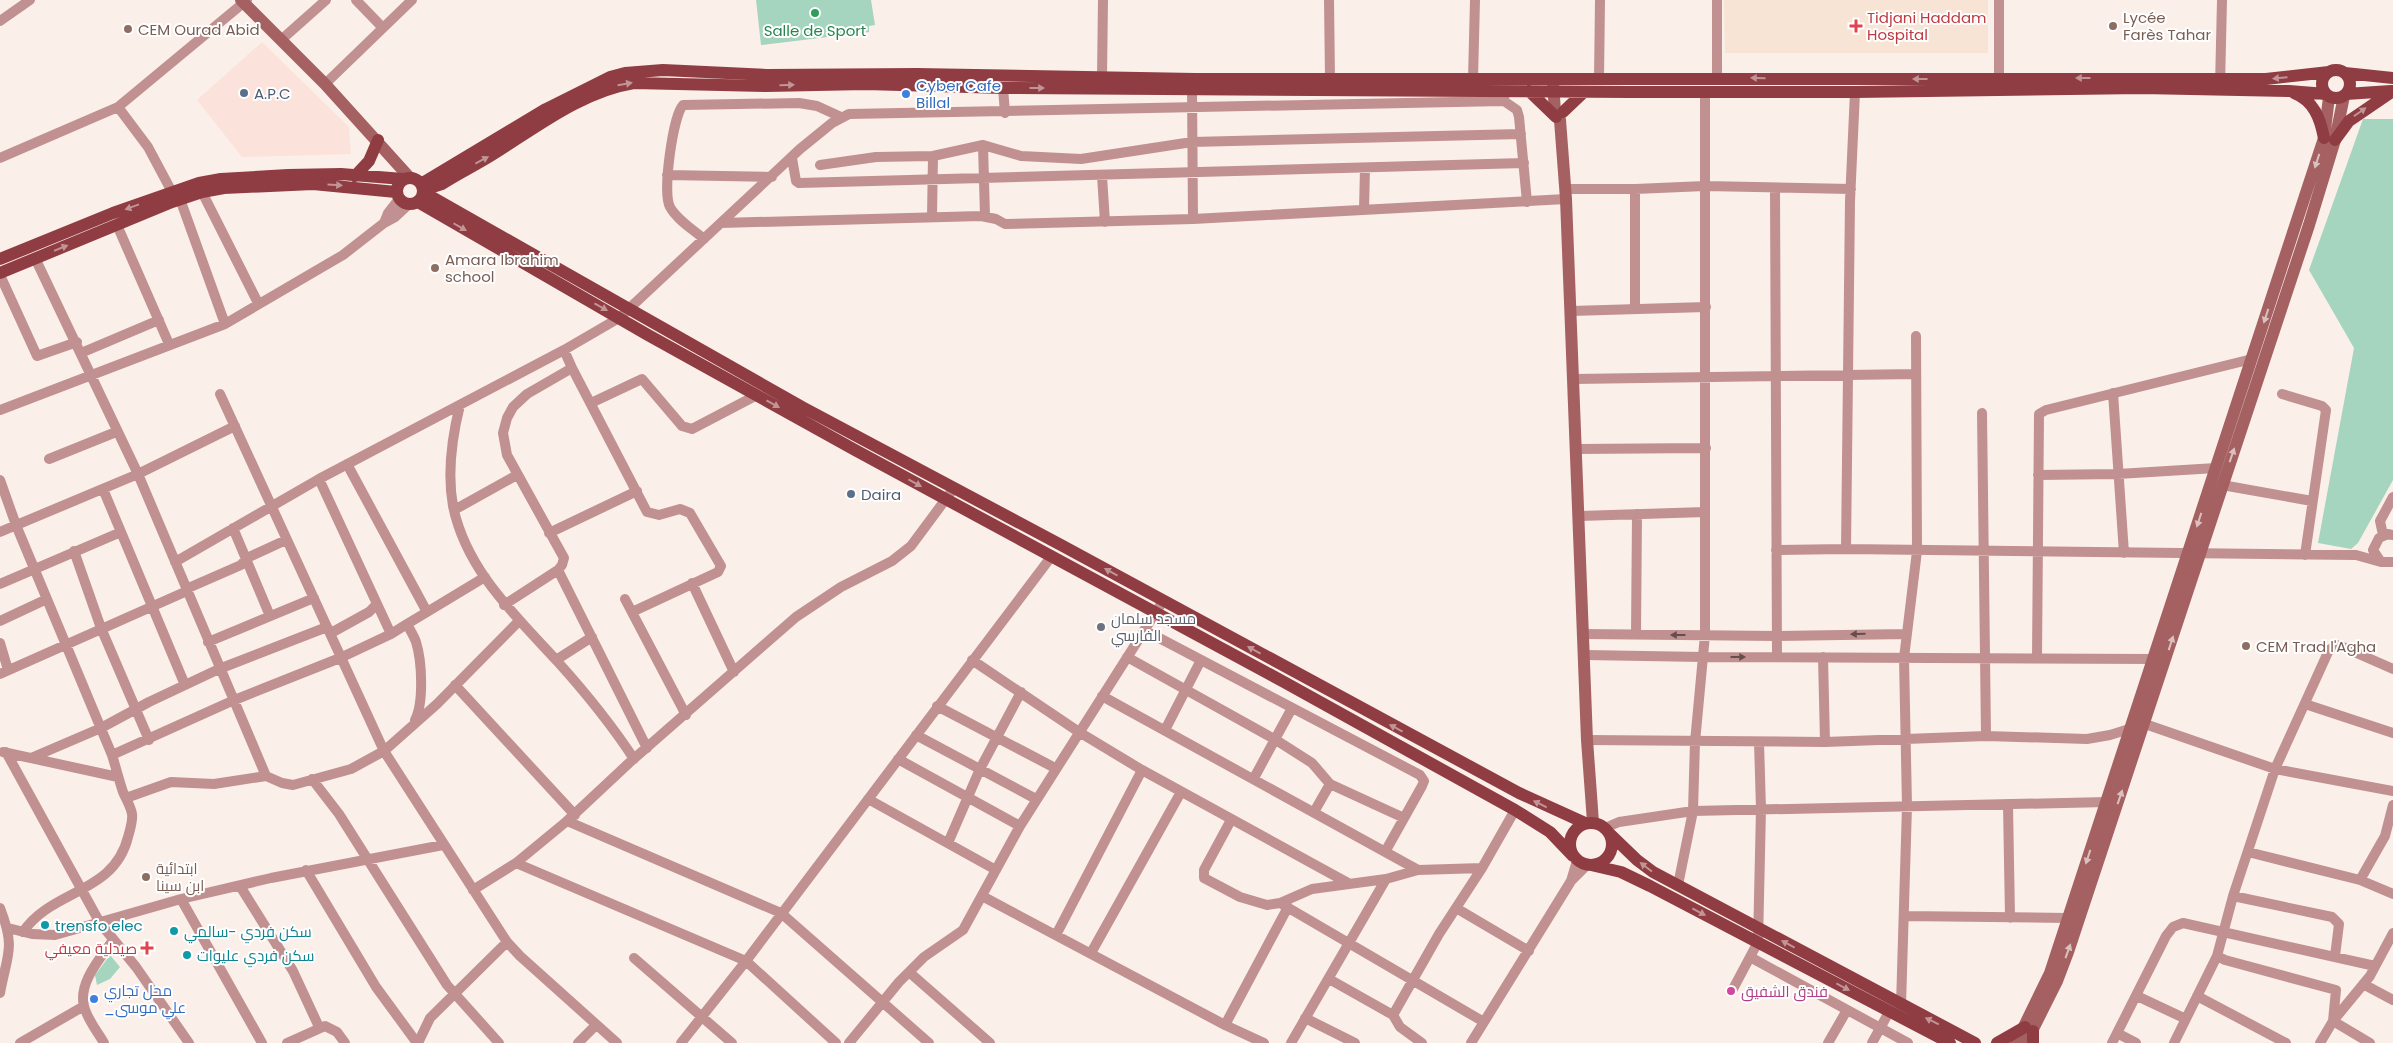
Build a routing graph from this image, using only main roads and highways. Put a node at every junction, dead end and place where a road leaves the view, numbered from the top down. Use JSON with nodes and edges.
{"nodes":[{"id":1,"x":2328,"y":72,"type":"junction"},
{"id":2,"x":2345,"y":73,"type":"junction"},
{"id":3,"x":2393,"y":78,"type":"edge"},
{"id":4,"x":1999,"y":84,"type":"junction"},
{"id":5,"x":2220,"y":84,"type":"junction"},
{"id":6,"x":1553,"y":85,"type":"junction"},
{"id":7,"x":1568,"y":85,"type":"junction"},
{"id":8,"x":2289,"y":90,"type":"junction"},
{"id":9,"x":1529,"y":91,"type":"junction"},
{"id":10,"x":2393,"y":91,"type":"edge"},
{"id":11,"x":1584,"y":92,"type":"junction"},
{"id":12,"x":2328,"y":95,"type":"junction"},
{"id":13,"x":2345,"y":95,"type":"junction"},
{"id":14,"x":530,"y":125,"type":"junction"},
{"id":15,"x":378,"y":140,"type":"road end"},
{"id":16,"x":355,"y":176,"type":"junction"},
{"id":17,"x":411,"y":191,"type":"junction"},
{"id":18,"x":176,"y":196,"type":"junction"},
{"id":19,"x":0,"y":259,"type":"edge"},
{"id":20,"x":0,"y":274,"type":"edge"},
{"id":21,"x":624,"y":313,"type":"junction"},
{"id":22,"x":1589,"y":823,"type":"junction"},
{"id":23,"x":1608,"y":831,"type":"junction"},
{"id":24,"x":1582,"y":862,"type":"junction"},
{"id":25,"x":2030,"y":1034,"type":"edge"},
{"id":26,"x":1950,"y":1043,"type":"edge"},
{"id":27,"x":1975,"y":1043,"type":"edge"},
{"id":28,"x":1997,"y":1043,"type":"edge"}],
"edges":[{"from":1,"to":2,"type":"main road"},
{"from":1,"to":5,"type":"main road","one_way":true},
{"from":1,"to":12,"type":"main road"},
{"from":2,"to":3,"type":"main road"},
{"from":2,"to":13,"type":"main road"},
{"from":4,"to":5,"type":"main road"},
{"from":4,"to":7,"type":"main road","one_way":true},
{"from":4,"to":11,"type":"main road"},
{"from":5,"to":8,"type":"main road"},
{"from":6,"to":7,"type":"main road"},
{"from":6,"to":9,"type":"main road"},
{"from":6,"to":14,"type":"main road"},
{"from":7,"to":11,"type":"main road"},
{"from":8,"to":10,"type":"main road","one_way":true},
{"from":8,"to":12,"type":"main road"},
{"from":9,"to":11,"type":"main road"},
{"from":14,"to":9,"type":"main road","one_way":true},
{"from":10,"to":13,"type":"main road"},
{"from":12,"to":13,"type":"main road"},
{"from":14,"to":17,"type":"main road"},
{"from":15,"to":16,"type":"main road"},
{"from":16,"to":17,"type":"main road"},
{"from":16,"to":18,"type":"main road"},
{"from":18,"to":17,"type":"main road","one_way":true},
{"from":17,"to":21,"type":"main road"},
{"from":18,"to":19,"type":"main road","one_way":true},
{"from":20,"to":18,"type":"main road","one_way":true},
{"from":22,"to":21,"type":"main road","one_way":true},
{"from":21,"to":24,"type":"main road","one_way":true},
{"from":22,"to":23,"type":"main road"},
{"from":22,"to":24,"type":"main road"},
{"from":23,"to":24,"type":"main road"},
{"from":27,"to":23,"type":"main road","one_way":true},
{"from":24,"to":26,"type":"main road","one_way":true},
{"from":25,"to":28,"type":"main road"}]}
